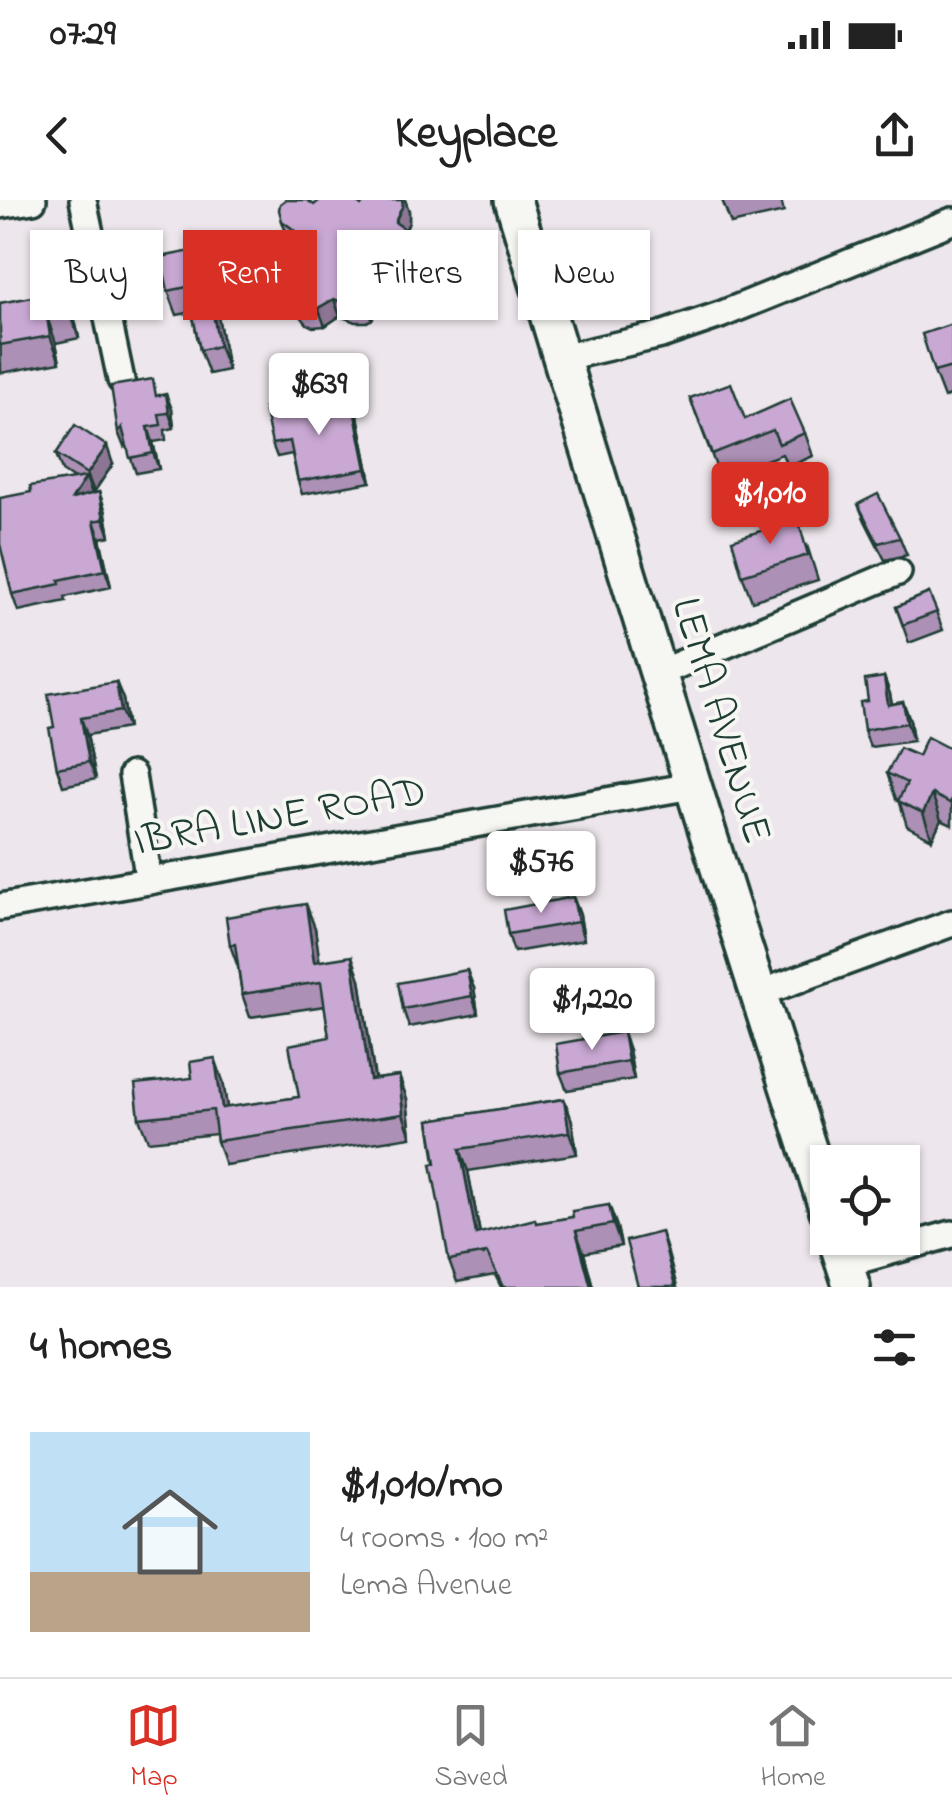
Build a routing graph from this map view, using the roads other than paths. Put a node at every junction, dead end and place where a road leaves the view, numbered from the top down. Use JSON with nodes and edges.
{"nodes":[{"id":1,"x":33,"y":200,"type":"edge"},
{"id":2,"x":82,"y":200,"type":"edge"},
{"id":3,"x":512,"y":200,"type":"edge"},
{"id":4,"x":0,"y":206,"type":"edge"},
{"id":5,"x":952,"y":221,"type":"edge"},
{"id":6,"x":561,"y":358,"type":"junction"},
{"id":7,"x":121,"y":380,"type":"edge"},
{"id":8,"x":898,"y":572,"type":"dead end"},
{"id":9,"x":659,"y":673,"type":"junction"},
{"id":10,"x":132,"y":774,"type":"dead end"},
{"id":11,"x":692,"y":786,"type":"junction"},
{"id":12,"x":149,"y":881,"type":"junction"},
{"id":13,"x":0,"y":908,"type":"edge"},
{"id":14,"x":948,"y":931,"type":"edge"},
{"id":15,"x":758,"y":994,"type":"junction"},
{"id":16,"x":810,"y":1154,"type":"edge"},
{"id":17,"x":952,"y":1234,"type":"edge"},
{"id":18,"x":844,"y":1263,"type":"edge"}],
"edges":[{"from":1,"to":4,"type":"street"},
{"from":2,"to":7,"type":"street"},
{"from":3,"to":6,"type":"main road","name":"LEMA AVENUE"},
{"from":5,"to":6,"type":"street"},
{"from":6,"to":9,"type":"main road","name":"LEMA AVENUE"},
{"from":8,"to":9,"type":"street"},
{"from":9,"to":11,"type":"main road","name":"LEMA AVENUE"},
{"from":10,"to":12,"type":"street"},
{"from":11,"to":12,"type":"street","name":"IBRA LINE ROAD"},
{"from":11,"to":15,"type":"main road","name":"LEMA AVENUE"},
{"from":12,"to":13,"type":"street","name":"IBRA LINE ROAD"},
{"from":14,"to":15,"type":"street"},
{"from":15,"to":16,"type":"main road","name":"LEMA AVENUE"},
{"from":17,"to":18,"type":"street"}]}
